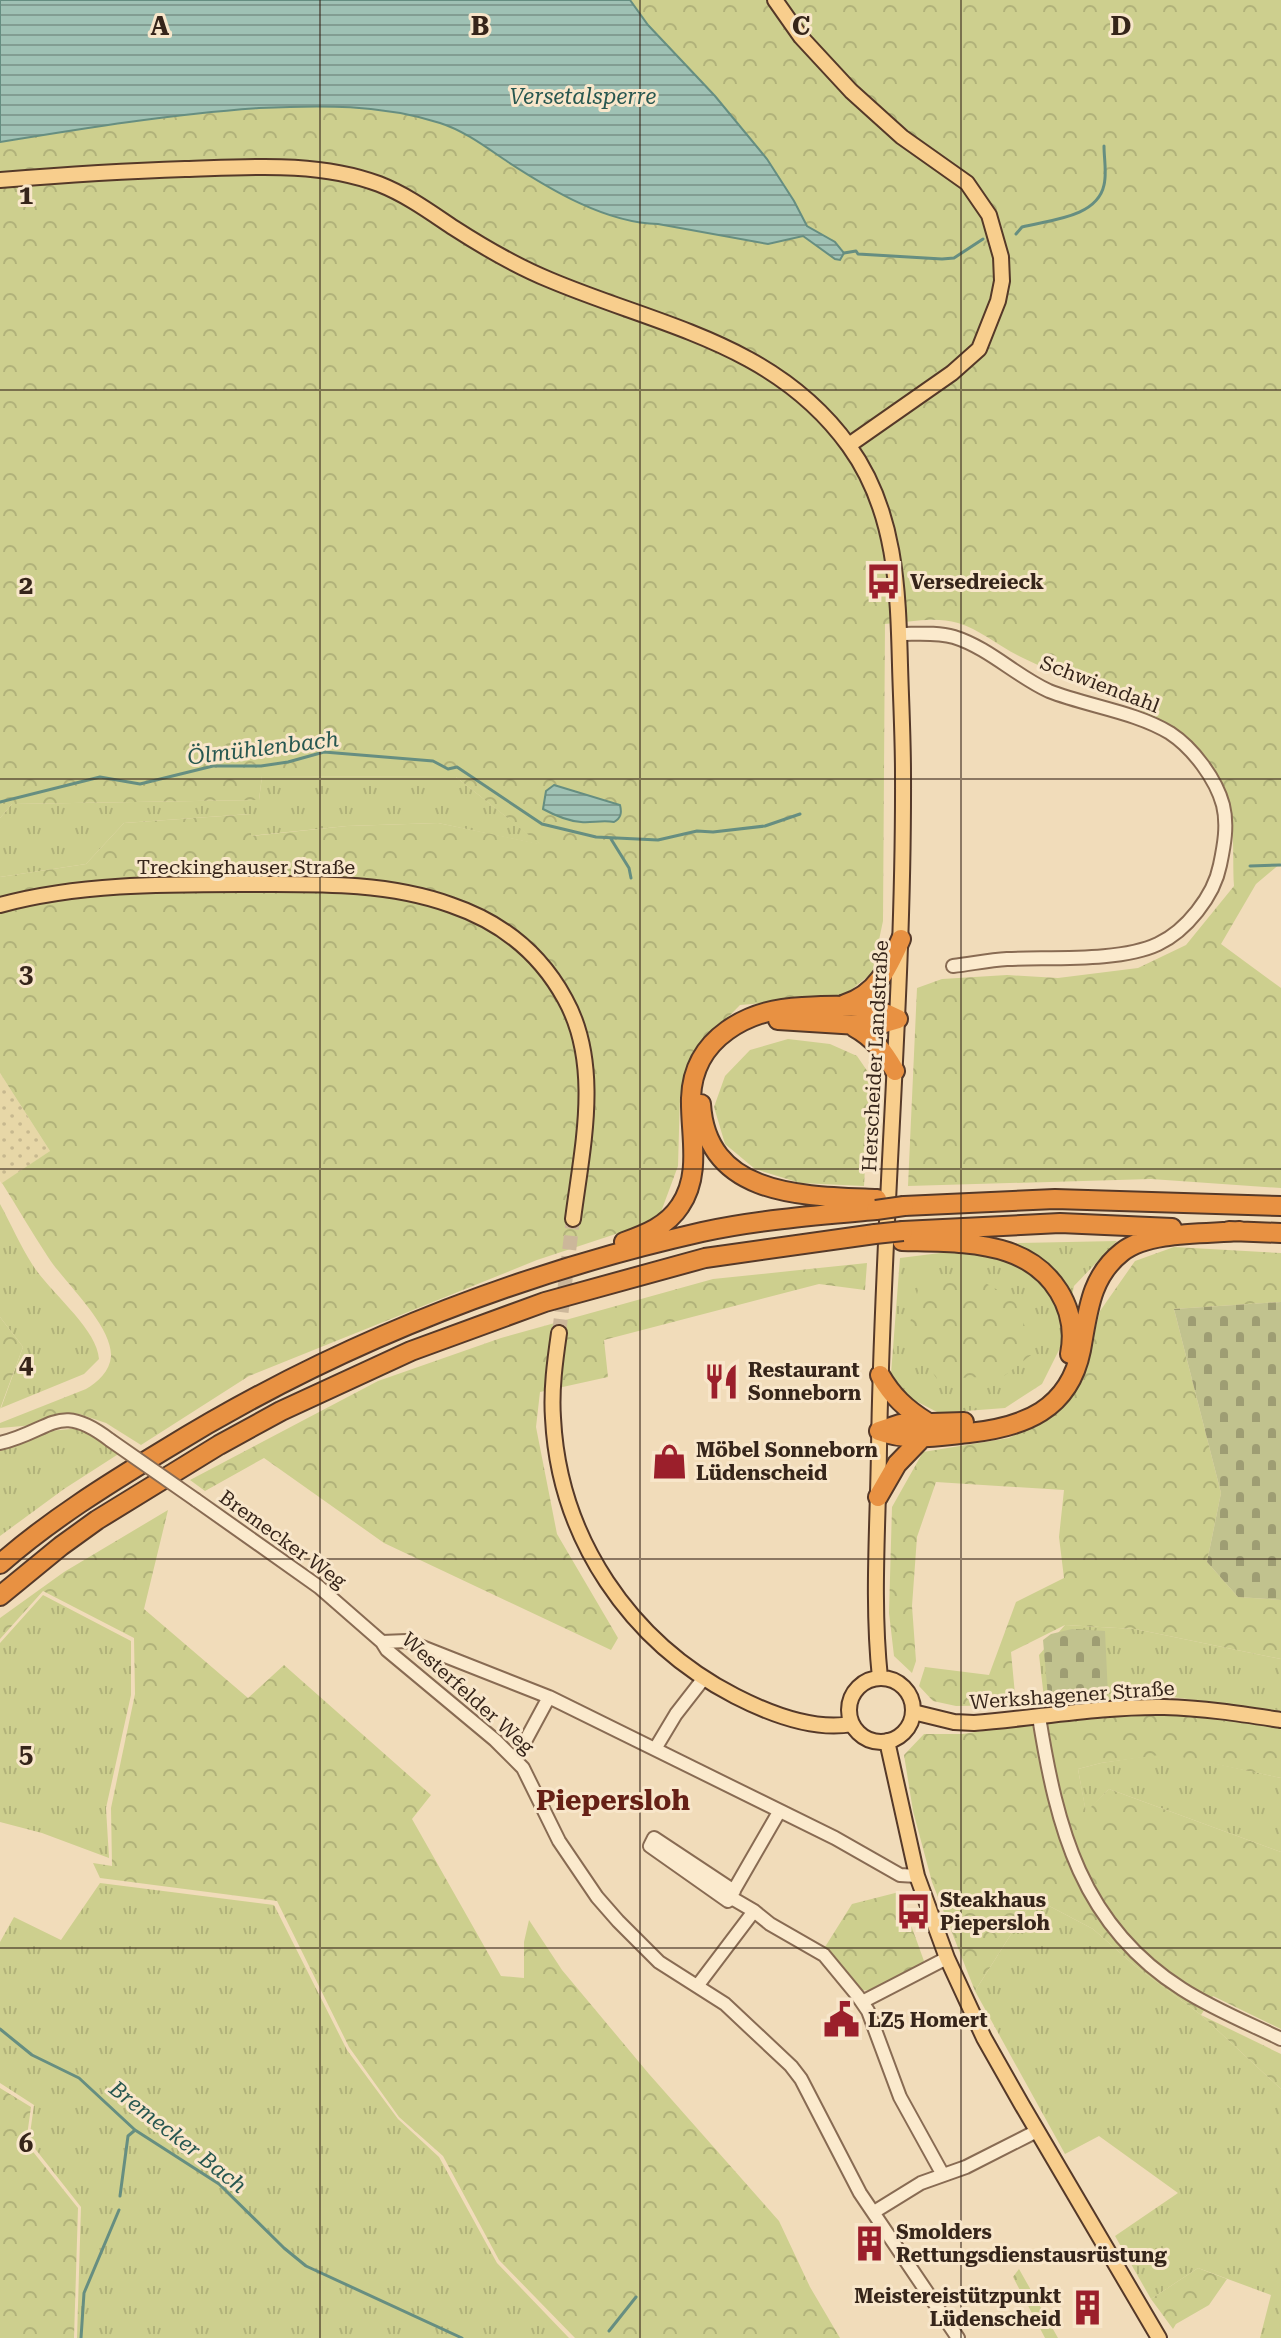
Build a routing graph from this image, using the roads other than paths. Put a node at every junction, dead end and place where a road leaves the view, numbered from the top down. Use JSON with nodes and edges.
{"nodes":[{"id":1,"x":775,"y":0,"type":"edge"},
{"id":2,"x":0,"y":180,"type":"edge"},
{"id":3,"x":849,"y":445,"type":"junction"},
{"id":4,"x":900,"y":634,"type":"junction"},
{"id":5,"x":0,"y":905,"type":"edge"},
{"id":6,"x":901,"y":939,"type":"junction"},
{"id":7,"x":953,"y":966,"type":"dead end"},
{"id":8,"x":843,"y":1005,"type":"junction"},
{"id":9,"x":898,"y":1019,"type":"junction"},
{"id":10,"x":848,"y":1023,"type":"junction"},
{"id":11,"x":895,"y":1071,"type":"junction"},
{"id":12,"x":876,"y":1204,"type":"junction"},
{"id":13,"x":1281,"y":1206,"type":"edge"},
{"id":14,"x":573,"y":1219,"type":"tunnel mouth"},
{"id":15,"x":1240,"y":1231,"type":"junction"},
{"id":16,"x":1281,"y":1233,"type":"edge"},
{"id":17,"x":903,"y":1236,"type":"junction"},
{"id":18,"x":554,"y":1271,"type":"junction"},
{"id":19,"x":559,"y":1333,"type":"tunnel mouth"},
{"id":20,"x":880,"y":1375,"type":"junction"},
{"id":21,"x":925,"y":1430,"type":"junction"},
{"id":22,"x":879,"y":1431,"type":"junction"},
{"id":23,"x":0,"y":1443,"type":"edge"},
{"id":24,"x":878,"y":1497,"type":"junction"},
{"id":25,"x":0,"y":1564,"type":"edge"},
{"id":26,"x":0,"y":1596,"type":"edge"},
{"id":27,"x":382,"y":1642,"type":"junction"},
{"id":28,"x":704,"y":1678,"type":"junction"},
{"id":29,"x":880,"y":1678,"type":"junction"},
{"id":30,"x":549,"y":1697,"type":"junction"},
{"id":31,"x":913,"y":1712,"type":"junction"},
{"id":32,"x":1039,"y":1717,"type":"junction"},
{"id":33,"x":1281,"y":1720,"type":"edge"},
{"id":34,"x":852,"y":1724,"type":"junction"},
{"id":35,"x":887,"y":1741,"type":"junction"},
{"id":36,"x":655,"y":1749,"type":"junction"},
{"id":37,"x":515,"y":1760,"type":"junction"},
{"id":38,"x":779,"y":1812,"type":"junction"},
{"id":39,"x":917,"y":1876,"type":"junction"},
{"id":40,"x":732,"y":1894,"type":"junction"},
{"id":41,"x":754,"y":1911,"type":"junction"},
{"id":42,"x":947,"y":1958,"type":"junction"},
{"id":43,"x":698,"y":1985,"type":"junction"},
{"id":44,"x":862,"y":2002,"type":"junction"},
{"id":45,"x":1281,"y":2039,"type":"edge"},
{"id":46,"x":1037,"y":2131,"type":"junction"},
{"id":47,"x":943,"y":2175,"type":"junction"},
{"id":48,"x":874,"y":2212,"type":"junction"},
{"id":49,"x":958,"y":2338,"type":"edge"},
{"id":50,"x":1159,"y":2338,"type":"edge"}],
"edges":[{"from":1,"to":3,"type":"main road"},
{"from":2,"to":3,"type":"main road","name":"Herscheider Landstraße"},
{"from":3,"to":4,"type":"main road","name":"Herscheider Landstraße"},
{"from":4,"to":6,"type":"main road","name":"Herscheider Landstraße"},
{"from":4,"to":7,"type":"street","name":"Schwiendahl"},
{"from":5,"to":14,"type":"main road","name":"Treckinghauser Straße"},
{"from":6,"to":8,"type":"highway"},
{"from":6,"to":9,"type":"main road","name":"Herscheider Landstraße"},
{"from":8,"to":9,"type":"highway"},
{"from":8,"to":18,"type":"highway"},
{"from":9,"to":10,"type":"highway"},
{"from":9,"to":11,"type":"main road","name":"Herscheider Landstraße"},
{"from":10,"to":11,"type":"highway"},
{"from":10,"to":12,"type":"highway"},
{"from":11,"to":20,"type":"main road","name":"Herscheider Landstraße"},
{"from":12,"to":13,"type":"highway","bridge":true},
{"from":12,"to":18,"type":"highway"},
{"from":15,"to":16,"type":"highway"},
{"from":15,"to":17,"type":"highway"},
{"from":15,"to":21,"type":"highway"},
{"from":17,"to":21,"type":"highway"},
{"from":17,"to":26,"type":"highway"},
{"from":18,"to":25,"type":"highway"},
{"from":19,"to":28,"type":"main road"},
{"from":20,"to":21,"type":"highway"},
{"from":20,"to":22,"type":"main road","name":"Herscheider Landstraße"},
{"from":21,"to":22,"type":"highway"},
{"from":21,"to":24,"type":"highway"},
{"from":22,"to":24,"type":"main road","name":"Herscheider Landstraße"},
{"from":23,"to":27,"type":"street","name":"Bremecker Weg","bridge":true},
{"from":24,"to":29,"type":"main road","name":"Herscheider Landstraße"},
{"from":27,"to":30,"type":"street"},
{"from":27,"to":37,"type":"street","name":"Westerfelder Weg"},
{"from":28,"to":34,"type":"main road"},
{"from":28,"to":36,"type":"street"},
{"from":29,"to":31,"type":"main road"},
{"from":29,"to":34,"type":"main road"},
{"from":30,"to":36,"type":"street"},
{"from":30,"to":37,"type":"street"},
{"from":31,"to":32,"type":"main road","name":"Werkshagener Straße"},
{"from":31,"to":35,"type":"main road"},
{"from":32,"to":33,"type":"main road","name":"Werkshagener Straße"},
{"from":32,"to":45,"type":"street"},
{"from":34,"to":35,"type":"main road"},
{"from":35,"to":39,"type":"main road"},
{"from":36,"to":38,"type":"street"},
{"from":37,"to":43,"type":"street","name":"Westerfelder Weg"},
{"from":38,"to":39,"type":"street"},
{"from":38,"to":40,"type":"street"},
{"from":39,"to":42,"type":"main road"},
{"from":40,"to":40,"type":"street"},
{"from":40,"to":41,"type":"street"},
{"from":41,"to":43,"type":"street"},
{"from":41,"to":44,"type":"street"},
{"from":42,"to":44,"type":"street"},
{"from":42,"to":46,"type":"main road"},
{"from":43,"to":48,"type":"street","name":"Westerfelder Weg"},
{"from":44,"to":47,"type":"street"},
{"from":46,"to":47,"type":"street"},
{"from":46,"to":50,"type":"main road"},
{"from":47,"to":48,"type":"street"},
{"from":48,"to":49,"type":"street","name":"Westerfelder Weg"}]}
